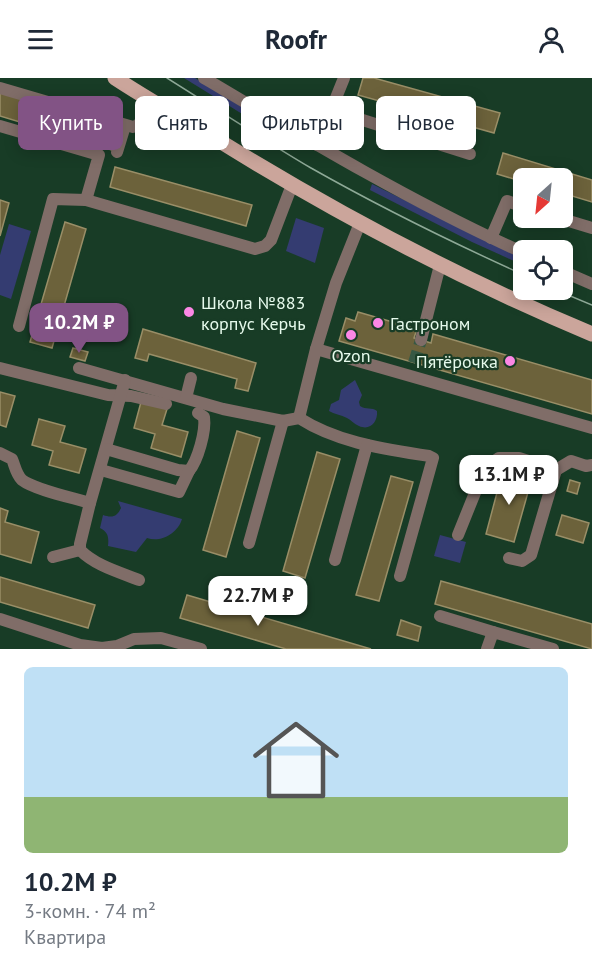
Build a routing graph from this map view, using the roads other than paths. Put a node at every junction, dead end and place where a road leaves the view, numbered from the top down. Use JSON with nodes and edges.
{"nodes":[{"id":1,"x":204,"y":78,"type":"edge"},
{"id":2,"x":344,"y":78,"type":"edge"},
{"id":3,"x":121,"y":80,"type":"edge"},
{"id":4,"x":0,"y":88,"type":"edge"},
{"id":5,"x":146,"y":96,"type":"edge"},
{"id":6,"x":337,"y":96,"type":"edge"},
{"id":7,"x":241,"y":100,"type":"edge"},
{"id":8,"x":364,"y":121,"type":"edge"},
{"id":9,"x":0,"y":126,"type":"edge"},
{"id":10,"x":125,"y":126,"type":"junction"},
{"id":11,"x":135,"y":127,"type":"edge"},
{"id":12,"x":229,"y":147,"type":"edge"},
{"id":13,"x":326,"y":150,"type":"edge"},
{"id":14,"x":117,"y":152,"type":"dead end"},
{"id":15,"x":470,"y":154,"type":"dead end"},
{"id":16,"x":292,"y":185,"type":"junction"},
{"id":17,"x":86,"y":200,"type":"junction"},
{"id":18,"x":513,"y":203,"type":"edge"},
{"id":19,"x":573,"y":222,"type":"edge"},
{"id":20,"x":360,"y":223,"type":"junction"},
{"id":21,"x":592,"y":228,"type":"edge"},
{"id":22,"x":491,"y":238,"type":"junction"},
{"id":23,"x":513,"y":249,"type":"edge"},
{"id":24,"x":440,"y":265,"type":"junction"},
{"id":25,"x":573,"y":276,"type":"edge"},
{"id":26,"x":592,"y":284,"type":"edge"},
{"id":27,"x":19,"y":326,"type":"dead end"},
{"id":28,"x":592,"y":333,"type":"edge"},
{"id":29,"x":421,"y":340,"type":"tunnel mouth"},
{"id":30,"x":316,"y":349,"type":"junction"},
{"id":31,"x":414,"y":363,"type":"tunnel mouth"},
{"id":32,"x":0,"y":368,"type":"edge"},
{"id":33,"x":79,"y":368,"type":"dead end"},
{"id":34,"x":414,"y":376,"type":"junction"},
{"id":35,"x":191,"y":378,"type":"dead end"},
{"id":36,"x":125,"y":380,"type":"junction"},
{"id":37,"x":186,"y":398,"type":"junction"},
{"id":38,"x":166,"y":404,"type":"dead end"},
{"id":39,"x":198,"y":413,"type":"dead end"},
{"id":40,"x":299,"y":418,"type":"junction"},
{"id":41,"x":283,"y":421,"type":"junction"},
{"id":42,"x":592,"y":428,"type":"edge"},
{"id":43,"x":367,"y":445,"type":"junction"},
{"id":44,"x":106,"y":449,"type":"junction"},
{"id":45,"x":0,"y":453,"type":"edge"},
{"id":46,"x":592,"y":465,"type":"edge"},
{"id":47,"x":101,"y":470,"type":"junction"},
{"id":48,"x":556,"y":470,"type":"junction"},
{"id":49,"x":189,"y":471,"type":"junction"},
{"id":50,"x":90,"y":503,"type":"junction"},
{"id":51,"x":458,"y":535,"type":"dead end"},
{"id":52,"x":249,"y":543,"type":"dead end"},
{"id":53,"x":80,"y":550,"type":"junction"},
{"id":54,"x":52,"y":557,"type":"dead end"},
{"id":55,"x":509,"y":558,"type":"dead end"},
{"id":56,"x":335,"y":560,"type":"dead end"},
{"id":57,"x":400,"y":576,"type":"dead end"},
{"id":58,"x":139,"y":580,"type":"dead end"},
{"id":59,"x":440,"y":616,"type":"dead end"},
{"id":60,"x":0,"y":619,"type":"edge"},
{"id":61,"x":493,"y":632,"type":"junction"},
{"id":62,"x":201,"y":649,"type":"edge"},
{"id":63,"x":488,"y":649,"type":"edge"},
{"id":64,"x":553,"y":649,"type":"edge"}],
"edges":[{"from":1,"to":7,"type":"street"},
{"from":2,"to":6,"type":"street"},
{"from":3,"to":5,"type":"main road"},
{"from":4,"to":10,"type":"street"},
{"from":8,"to":15,"type":"street"},
{"from":9,"to":17,"type":"street"},
{"from":10,"to":11,"type":"street"},
{"from":10,"to":14,"type":"street"},
{"from":12,"to":16,"type":"main road"},
{"from":13,"to":22,"type":"street"},
{"from":16,"to":17,"type":"street"},
{"from":16,"to":20,"type":"main road"},
{"from":17,"to":27,"type":"street"},
{"from":18,"to":22,"type":"street"},
{"from":19,"to":21,"type":"street"},
{"from":20,"to":24,"type":"main road"},
{"from":20,"to":30,"type":"street"},
{"from":22,"to":23,"type":"street"},
{"from":24,"to":28,"type":"main road"},
{"from":24,"to":29,"type":"street"},
{"from":25,"to":26,"type":"street"},
{"from":30,"to":34,"type":"street"},
{"from":30,"to":40,"type":"street"},
{"from":31,"to":34,"type":"street"},
{"from":32,"to":38,"type":"street"},
{"from":33,"to":36,"type":"street"},
{"from":34,"to":42,"type":"street"},
{"from":35,"to":37,"type":"street"},
{"from":36,"to":37,"type":"street"},
{"from":36,"to":44,"type":"street"},
{"from":37,"to":41,"type":"street"},
{"from":39,"to":49,"type":"street"},
{"from":40,"to":41,"type":"street"},
{"from":40,"to":43,"type":"street"},
{"from":41,"to":52,"type":"street"},
{"from":43,"to":56,"type":"street"},
{"from":43,"to":57,"type":"street"},
{"from":44,"to":47,"type":"street"},
{"from":44,"to":49,"type":"street"},
{"from":45,"to":50,"type":"street"},
{"from":46,"to":48,"type":"street"},
{"from":47,"to":49,"type":"street"},
{"from":47,"to":50,"type":"street"},
{"from":48,"to":51,"type":"street"},
{"from":48,"to":55,"type":"street"},
{"from":50,"to":53,"type":"street"},
{"from":53,"to":54,"type":"street"},
{"from":53,"to":58,"type":"street"},
{"from":59,"to":61,"type":"street"},
{"from":60,"to":62,"type":"street"},
{"from":61,"to":63,"type":"street"},
{"from":61,"to":64,"type":"street"}]}
